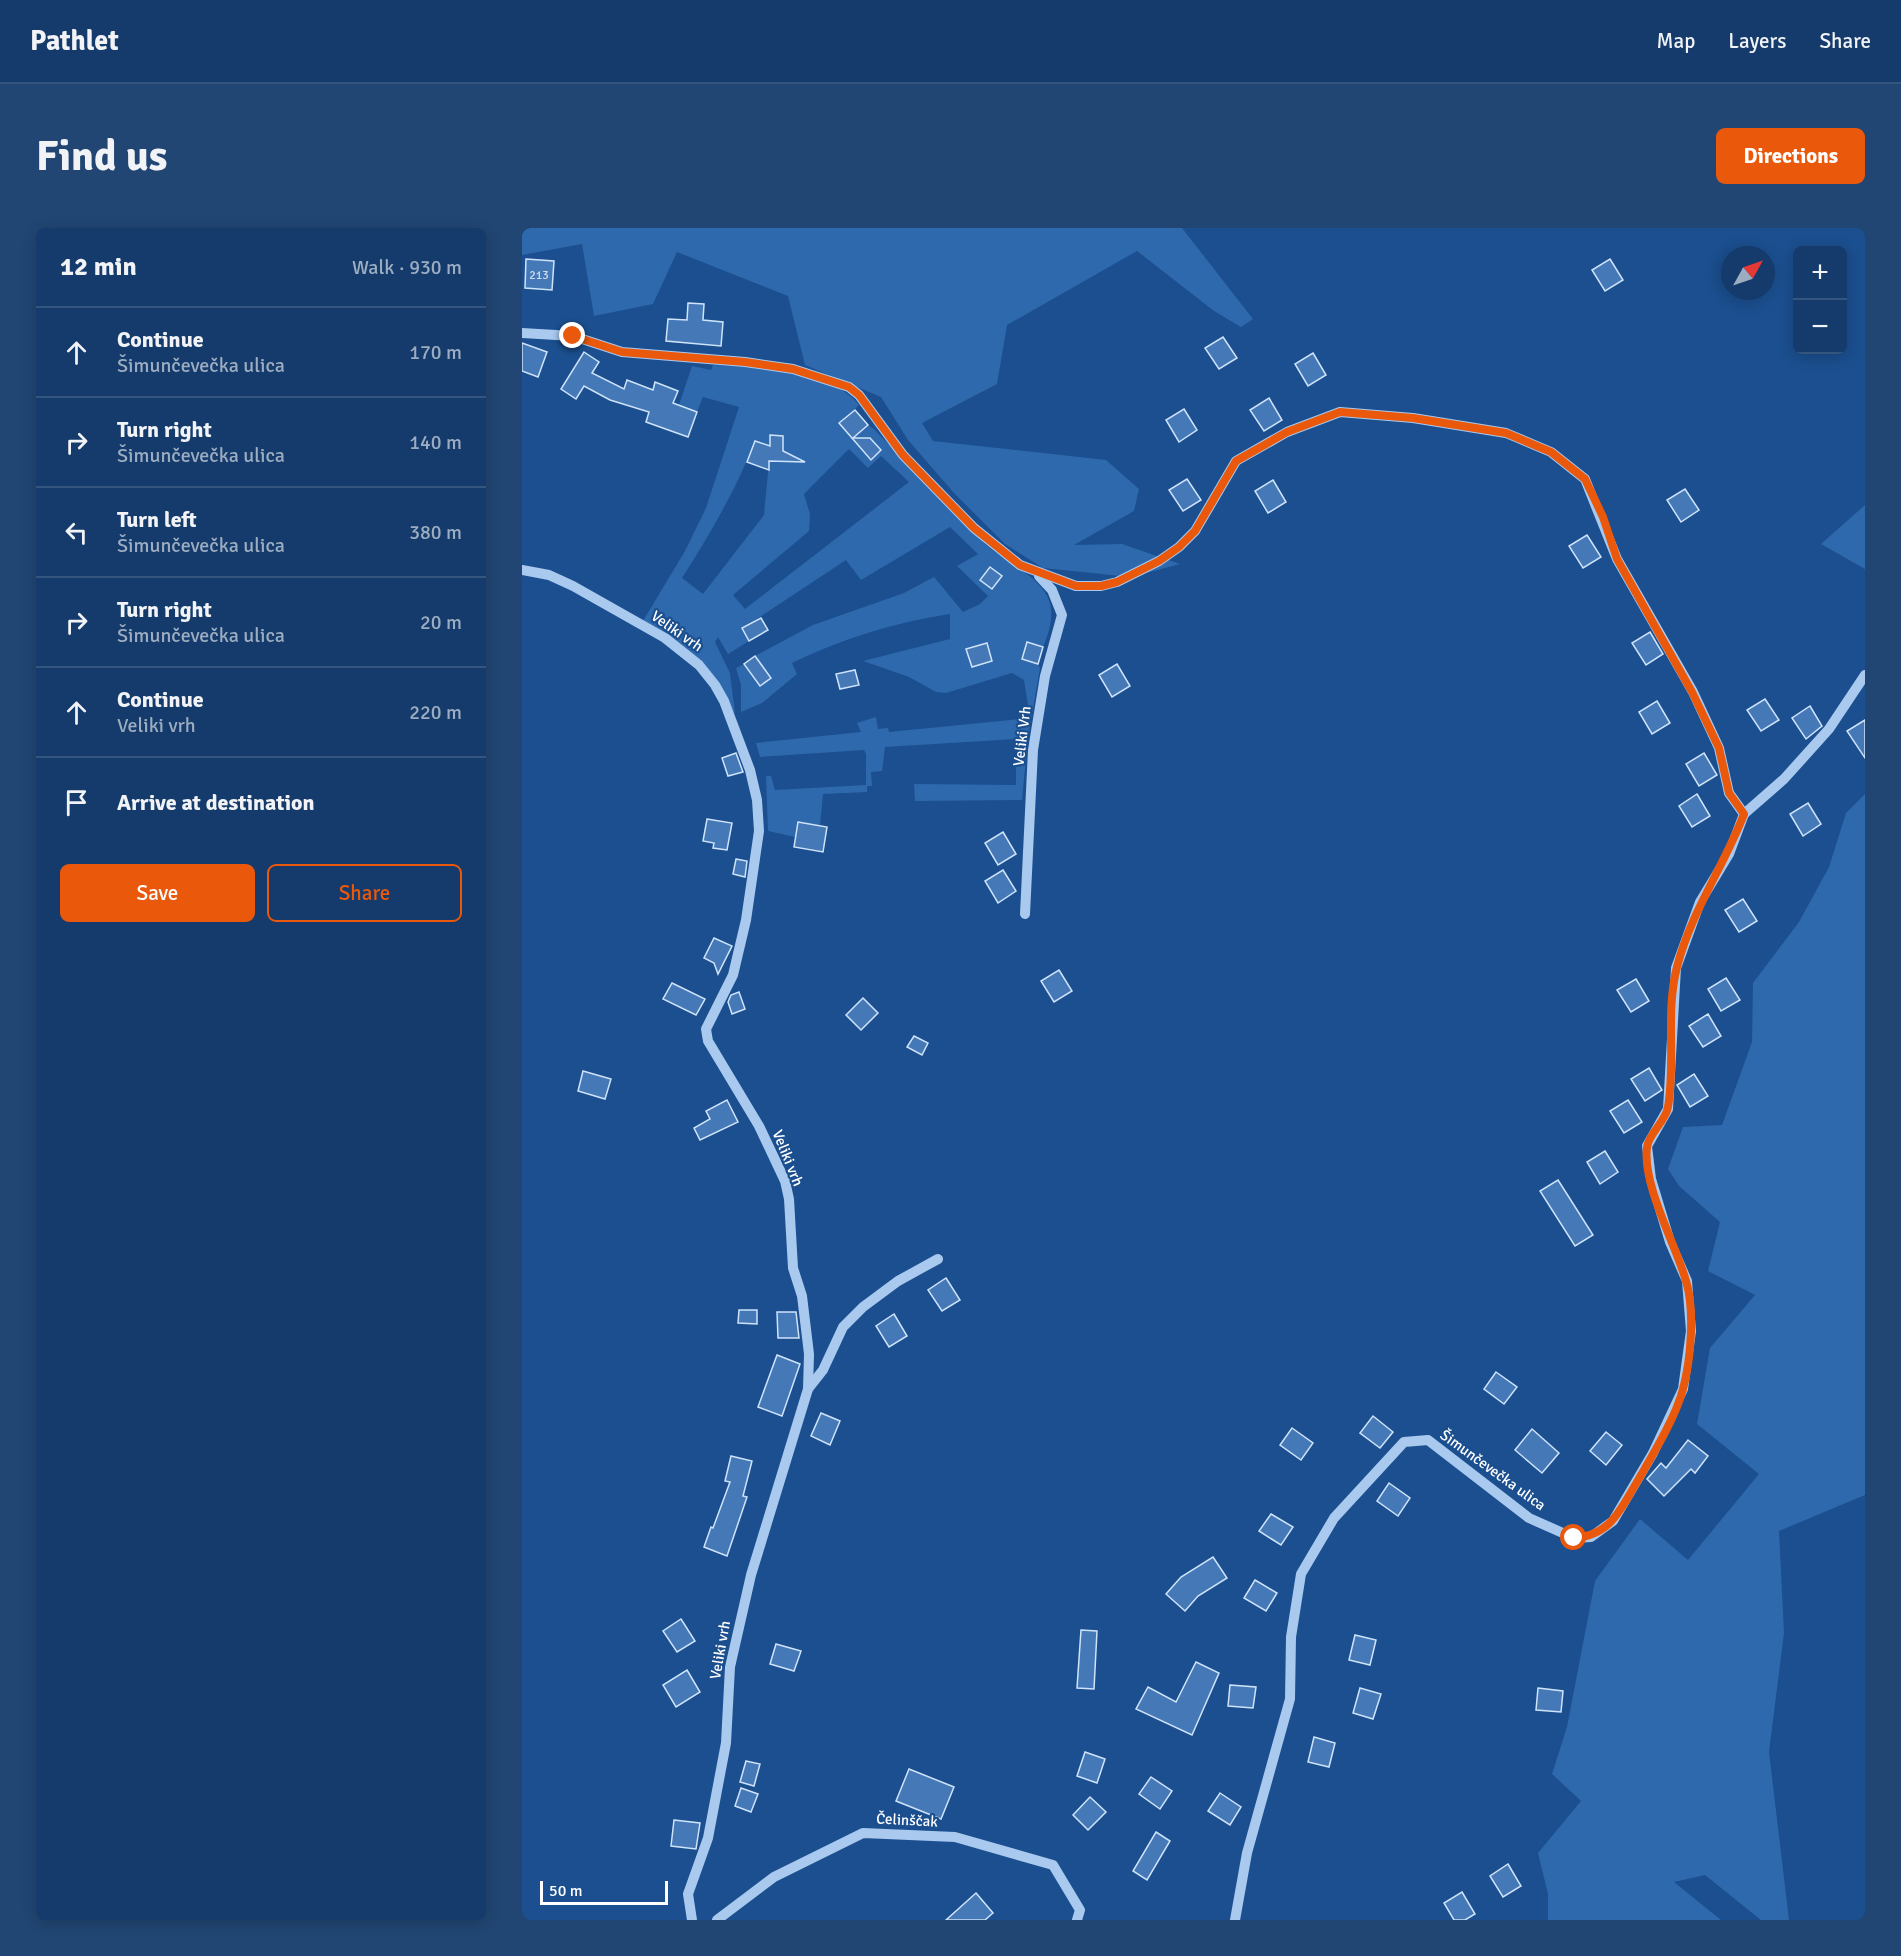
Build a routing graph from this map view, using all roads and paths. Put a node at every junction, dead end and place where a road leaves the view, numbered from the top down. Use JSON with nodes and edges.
{"nodes":[{"id":1,"x":522,"y":333,"type":"edge"},
{"id":2,"x":522,"y":570,"type":"edge"},
{"id":3,"x":1036,"y":573,"type":"junction"},
{"id":4,"x":1865,"y":675,"type":"edge"},
{"id":5,"x":1744,"y":814,"type":"junction"},
{"id":6,"x":1025,"y":914,"type":"dead end"},
{"id":7,"x":938,"y":1259,"type":"dead end"},
{"id":8,"x":808,"y":1389,"type":"junction"},
{"id":9,"x":692,"y":1920,"type":"edge"},
{"id":10,"x":717,"y":1920,"type":"edge"},
{"id":11,"x":1077,"y":1920,"type":"edge"},
{"id":12,"x":1235,"y":1920,"type":"edge"}],
"edges":[{"from":1,"to":3,"type":"street"},
{"from":2,"to":8,"type":"street","name":"Veliki vrh"},
{"from":3,"to":5,"type":"street"},
{"from":3,"to":6,"type":"street","name":"Veliki Vrh"},
{"from":4,"to":5,"type":"street","name":"Šimunčevečka ulica"},
{"from":5,"to":12,"type":"street","name":"Šimunčevečka ulica"},
{"from":7,"to":8,"type":"street"},
{"from":8,"to":9,"type":"street","name":"Veliki vrh"},
{"from":10,"to":11,"type":"street","name":"Čelinščak"}]}
